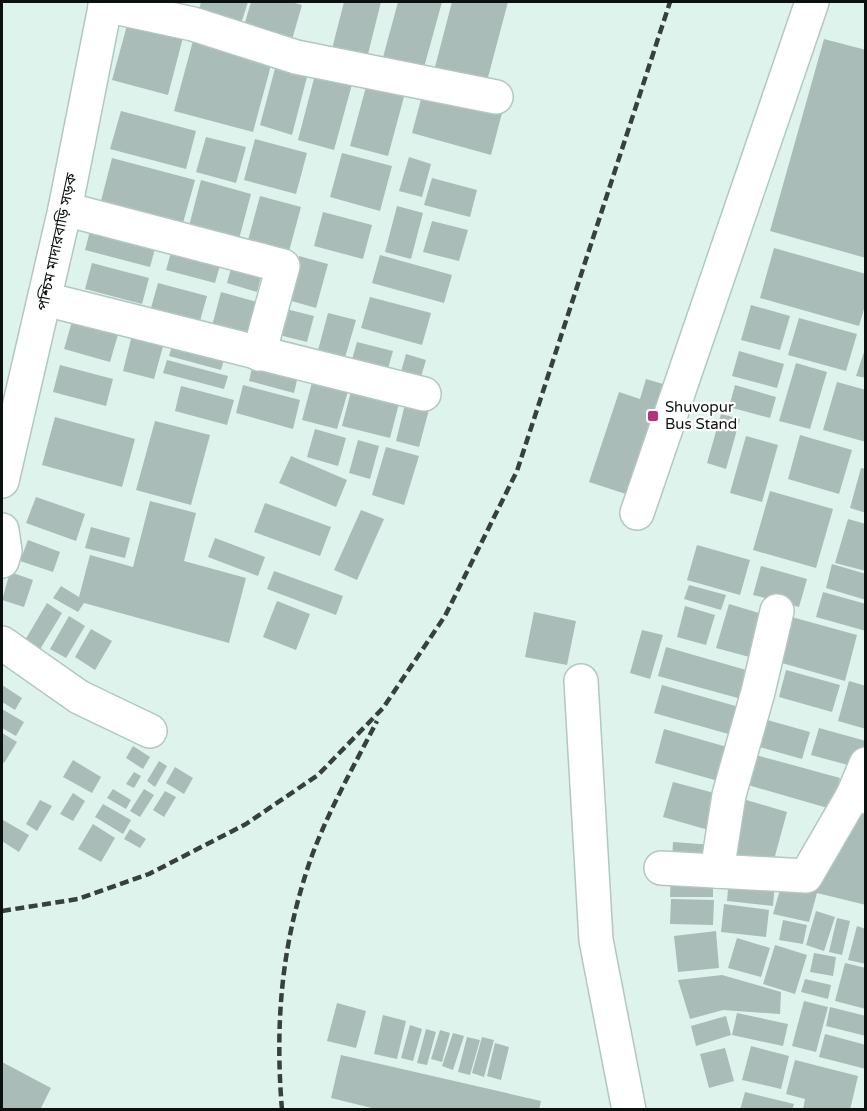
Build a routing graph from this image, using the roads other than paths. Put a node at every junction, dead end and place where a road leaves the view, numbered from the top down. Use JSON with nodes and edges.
{"nodes":[{"id":1,"x":812,"y":2,"type":"edge"},
{"id":2,"x":106,"y":3,"type":"edge"},
{"id":3,"x":496,"y":98,"type":"dead end"},
{"id":4,"x":65,"y":209,"type":"junction"},
{"id":5,"x":45,"y":299,"type":"junction"},
{"id":6,"x":259,"y":354,"type":"junction"},
{"id":7,"x":424,"y":394,"type":"dead end"},
{"id":8,"x":2,"y":481,"type":"edge"},
{"id":9,"x":637,"y":513,"type":"dead end"},
{"id":10,"x":2,"y":530,"type":"edge"},
{"id":11,"x":2,"y":561,"type":"edge"},
{"id":12,"x":777,"y":611,"type":"dead end"},
{"id":13,"x":2,"y":643,"type":"edge"},
{"id":14,"x":581,"y":681,"type":"dead end"},
{"id":15,"x":150,"y":731,"type":"dead end"},
{"id":16,"x":866,"y":764,"type":"edge"},
{"id":17,"x":859,"y":796,"type":"edge"},
{"id":18,"x":661,"y":868,"type":"dead end"},
{"id":19,"x":717,"y":871,"type":"junction"},
{"id":20,"x":628,"y":1110,"type":"edge"}],
"edges":[{"from":1,"to":9,"type":"street"},
{"from":2,"to":3,"type":"street"},
{"from":2,"to":4,"type":"street","name":"পশ্চিম মাদারবাড়ি সড়ক"},
{"from":4,"to":5,"type":"street","name":"পশ্চিম মাদারবাড়ি সড়ক"},
{"from":4,"to":6,"type":"street"},
{"from":5,"to":6,"type":"street"},
{"from":5,"to":8,"type":"street","name":"পশ্চিম মাদারবাড়ি সড়ক"},
{"from":6,"to":7,"type":"street"},
{"from":10,"to":11,"type":"street"},
{"from":12,"to":19,"type":"street"},
{"from":13,"to":15,"type":"street"},
{"from":14,"to":20,"type":"street"},
{"from":16,"to":17,"type":"street"},
{"from":17,"to":19,"type":"street"},
{"from":18,"to":19,"type":"street"}]}
